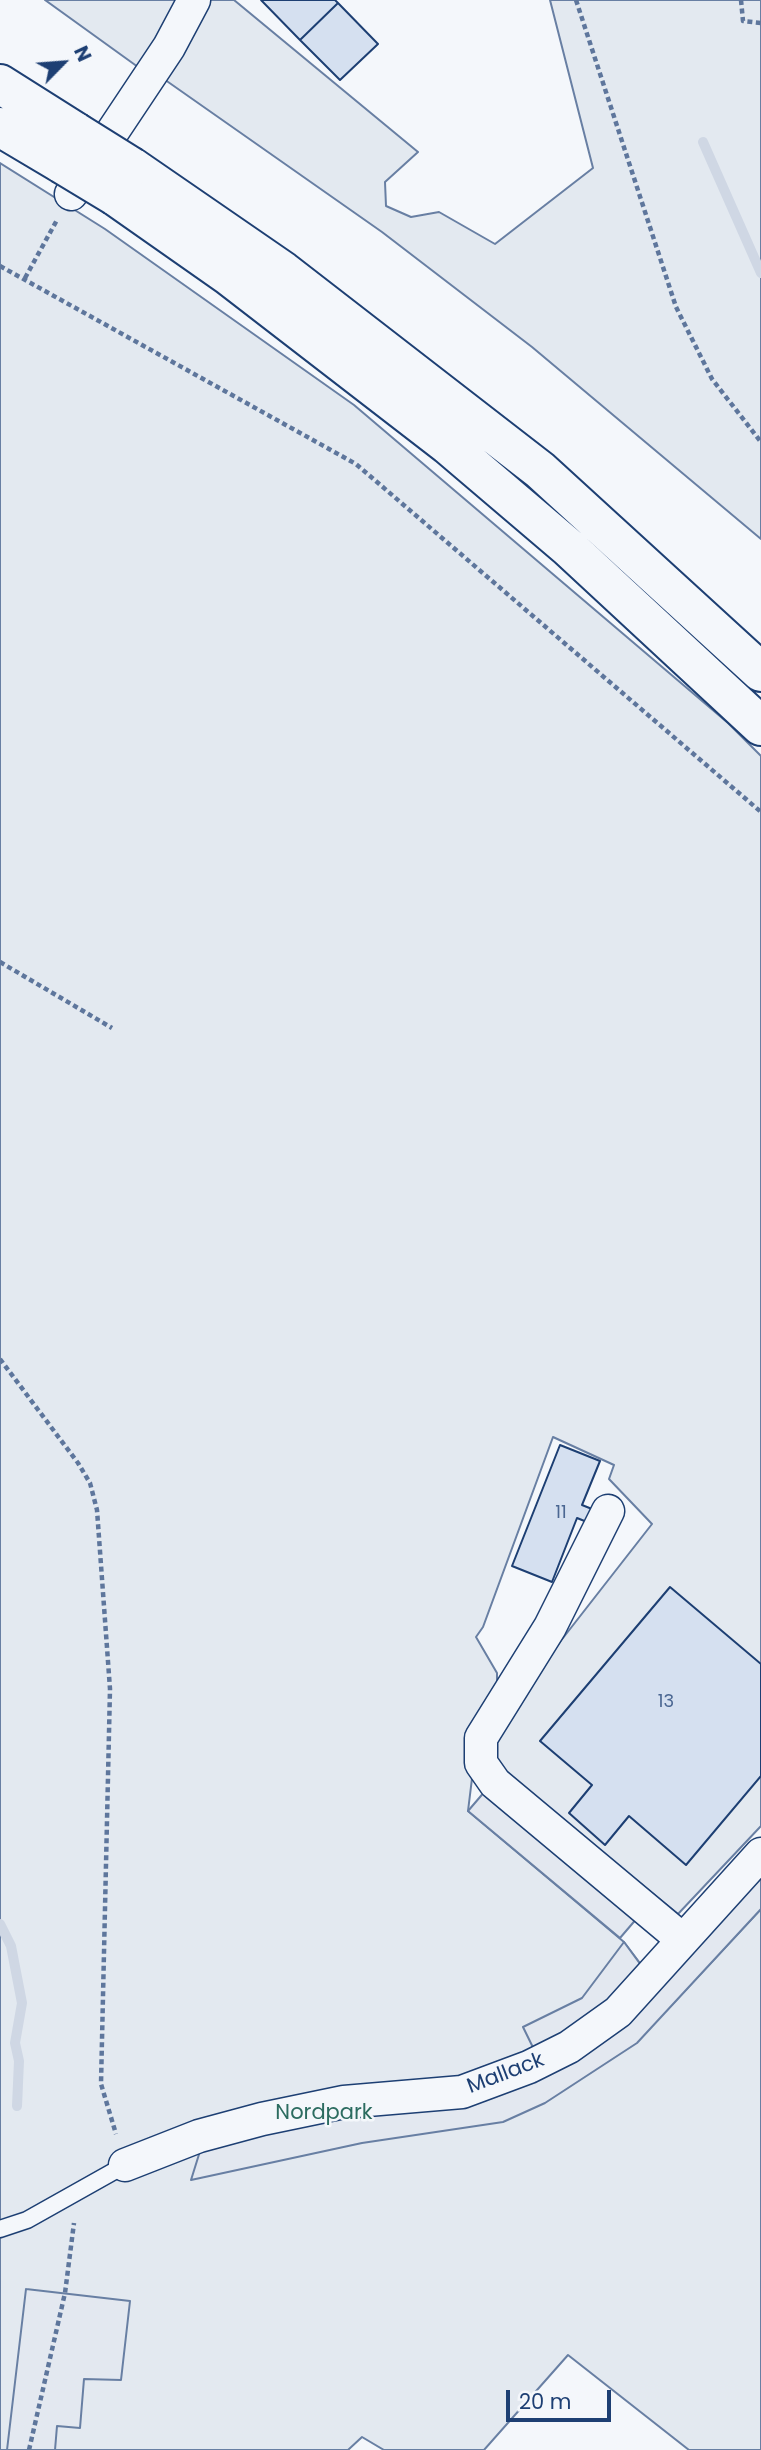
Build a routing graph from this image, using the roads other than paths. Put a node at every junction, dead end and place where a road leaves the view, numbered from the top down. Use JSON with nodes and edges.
{"nodes":[{"id":1,"x":194,"y":0,"type":"edge"},
{"id":2,"x":0,"y":84,"type":"edge"},
{"id":3,"x":0,"y":127,"type":"edge"},
{"id":4,"x":70,"y":163,"type":"junction"},
{"id":5,"x":124,"y":182,"type":"junction"},
{"id":6,"x":761,"y":672,"type":"edge"},
{"id":7,"x":761,"y":726,"type":"edge"},
{"id":8,"x":608,"y":1511,"type":"dead end"},
{"id":9,"x":761,"y":1854,"type":"edge"},
{"id":10,"x":683,"y":1940,"type":"junction"},
{"id":11,"x":125,"y":2165,"type":"joint"},
{"id":12,"x":0,"y":2229,"type":"edge"}],
"edges":[{"from":1,"to":4,"type":"street"},
{"from":2,"to":4,"type":"highway"},
{"from":3,"to":4,"type":"highway"},
{"from":4,"to":5,"type":"highway","bridge":true},
{"from":5,"to":6,"type":"highway"},
{"from":5,"to":7,"type":"highway"},
{"from":8,"to":10,"type":"street"},
{"from":9,"to":10,"type":"street","name":"Mallack"},
{"from":10,"to":11,"type":"street","name":"Mallack"},
{"from":11,"to":12,"type":"lane"}]}
